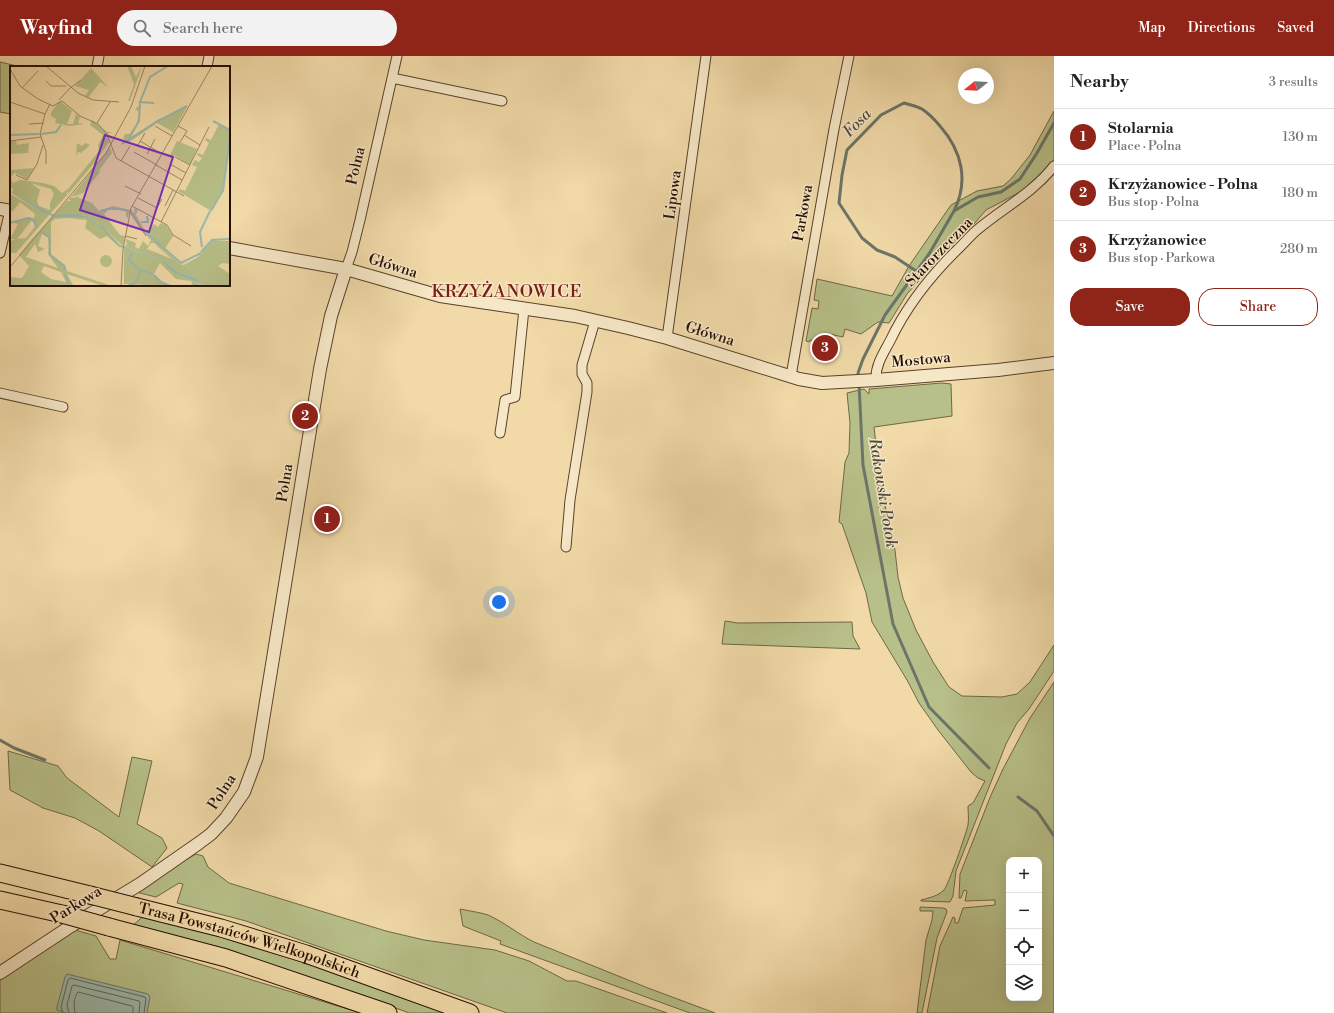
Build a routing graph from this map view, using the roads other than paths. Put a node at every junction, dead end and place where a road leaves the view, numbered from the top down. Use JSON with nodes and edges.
{"nodes":[{"id":1,"x":99,"y":56,"type":"edge"},
{"id":2,"x":209,"y":56,"type":"edge"},
{"id":3,"x":397,"y":56,"type":"edge"},
{"id":4,"x":706,"y":56,"type":"edge"},
{"id":5,"x":849,"y":56,"type":"edge"},
{"id":6,"x":97,"y":66,"type":"edge"},
{"id":7,"x":207,"y":66,"type":"edge"},
{"id":8,"x":392,"y":78,"type":"junction"},
{"id":9,"x":502,"y":101,"type":"dead end"},
{"id":10,"x":1054,"y":166,"type":"edge"},
{"id":11,"x":7,"y":210,"type":"edge"},
{"id":12,"x":230,"y":248,"type":"edge"},
{"id":13,"x":0,"y":253,"type":"edge"},
{"id":14,"x":346,"y":269,"type":"junction"},
{"id":15,"x":524,"y":309,"type":"junction"},
{"id":16,"x":595,"y":321,"type":"junction"},
{"id":17,"x":667,"y":338,"type":"junction"},
{"id":18,"x":1054,"y":363,"type":"edge"},
{"id":19,"x":791,"y":376,"type":"junction"},
{"id":20,"x":871,"y":380,"type":"junction"},
{"id":21,"x":0,"y":393,"type":"edge"},
{"id":22,"x":63,"y":406,"type":"dead end"},
{"id":23,"x":500,"y":433,"type":"dead end"},
{"id":24,"x":566,"y":547,"type":"dead end"},
{"id":25,"x":169,"y":864,"type":"joint"},
{"id":26,"x":0,"y":873,"type":"edge"},
{"id":27,"x":0,"y":900,"type":"edge"},
{"id":28,"x":0,"y":973,"type":"edge"},
{"id":29,"x":388,"y":1013,"type":"edge"},
{"id":30,"x":470,"y":1013,"type":"edge"}],
"edges":[{"from":1,"to":6,"type":"street"},
{"from":2,"to":7,"type":"street"},
{"from":3,"to":8,"type":"street","name":"Polna"},
{"from":4,"to":17,"type":"street","name":"Lipowa"},
{"from":5,"to":19,"type":"street","name":"Parkowa"},
{"from":8,"to":9,"type":"street"},
{"from":8,"to":14,"type":"street","name":"Polna"},
{"from":10,"to":20,"type":"street","name":"Starorzeczna"},
{"from":11,"to":13,"type":"street"},
{"from":12,"to":14,"type":"street","name":"Główna"},
{"from":14,"to":15,"type":"street","name":"Główna"},
{"from":14,"to":25,"type":"street","name":"Polna"},
{"from":15,"to":16,"type":"street","name":"Główna"},
{"from":15,"to":23,"type":"street"},
{"from":16,"to":17,"type":"street","name":"Główna"},
{"from":16,"to":24,"type":"street"},
{"from":17,"to":19,"type":"street","name":"Główna"},
{"from":18,"to":20,"type":"street","name":"Mostowa"},
{"from":19,"to":20,"type":"street","name":"Mostowa"},
{"from":21,"to":22,"type":"street"},
{"from":25,"to":28,"type":"street","name":"Parkowa"},
{"from":26,"to":30,"type":"highway","name":"Trasa Powstańców Wielkopolskich","bridge":true},
{"from":27,"to":29,"type":"highway","name":"Trasa Powstańców Wielkopolskich","bridge":true}]}
